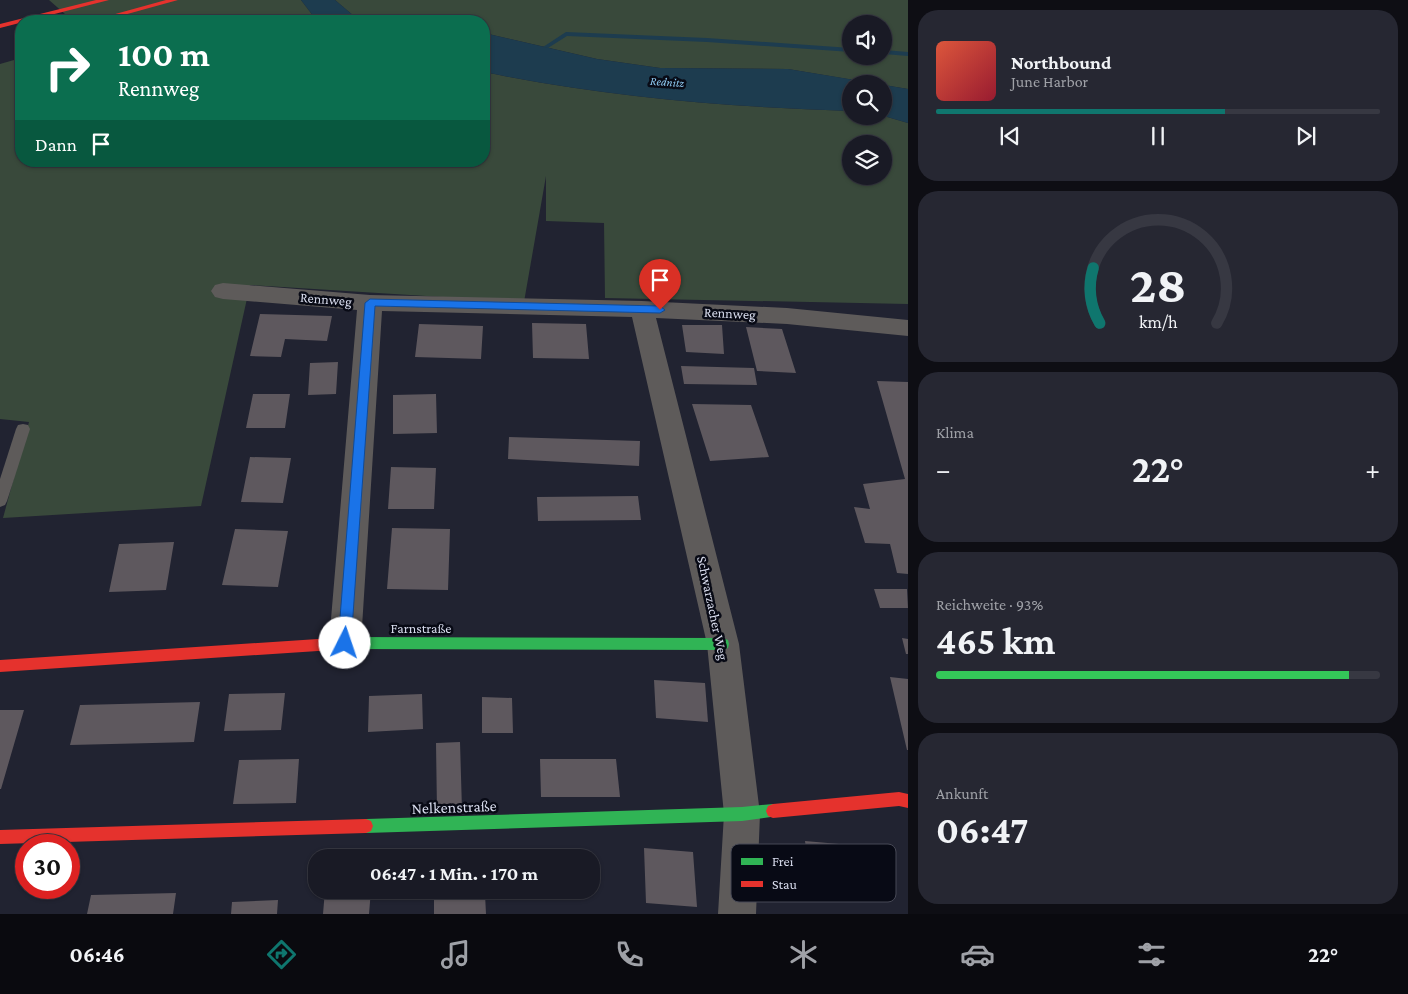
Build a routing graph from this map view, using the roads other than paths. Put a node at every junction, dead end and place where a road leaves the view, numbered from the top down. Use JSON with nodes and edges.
{"nodes":[{"id":1,"x":105,"y":0,"type":"edge"},
{"id":2,"x":174,"y":0,"type":"edge"},
{"id":3,"x":49,"y":15,"type":"edge"},
{"id":4,"x":117,"y":15,"type":"edge"},
{"id":5,"x":15,"y":23,"type":"edge"},
{"id":6,"x":0,"y":26,"type":"edge"},
{"id":7,"x":223,"y":291,"type":"dead end"},
{"id":8,"x":370,"y":303,"type":"junction"},
{"id":9,"x":642,"y":309,"type":"junction"},
{"id":10,"x":908,"y":328,"type":"edge"},
{"id":11,"x":23,"y":429,"type":"dead end"},
{"id":12,"x":0,"y":502,"type":"edge"},
{"id":13,"x":345,"y":643,"type":"junction"},
{"id":14,"x":723,"y":644,"type":"junction"},
{"id":15,"x":0,"y":666,"type":"edge"},
{"id":16,"x":908,"y":801,"type":"edge"},
{"id":17,"x":742,"y":814,"type":"junction"},
{"id":18,"x":0,"y":837,"type":"edge"},
{"id":19,"x":741,"y":844,"type":"edge"}],
"edges":[{"from":1,"to":3,"type":"main road"},
{"from":2,"to":4,"type":"main road"},
{"from":5,"to":6,"type":"main road"},
{"from":7,"to":8,"type":"street","name":"Rennweg"},
{"from":8,"to":9,"type":"street","name":"Rennweg"},
{"from":8,"to":13,"type":"street"},
{"from":9,"to":10,"type":"street","name":"Rennweg"},
{"from":9,"to":14,"type":"street","name":"Schwarzacher Weg"},
{"from":11,"to":12,"type":"lane"},
{"from":13,"to":14,"type":"main road","name":"Farnstraße"},
{"from":13,"to":15,"type":"main road","name":"Farnstraße"},
{"from":14,"to":17,"type":"street","name":"Schwarzacher Weg"},
{"from":16,"to":17,"type":"main road","name":"Nelkenstraße"},
{"from":17,"to":18,"type":"main road","name":"Nelkenstraße"},
{"from":17,"to":19,"type":"street","name":"Schwarzacher Weg"}]}
